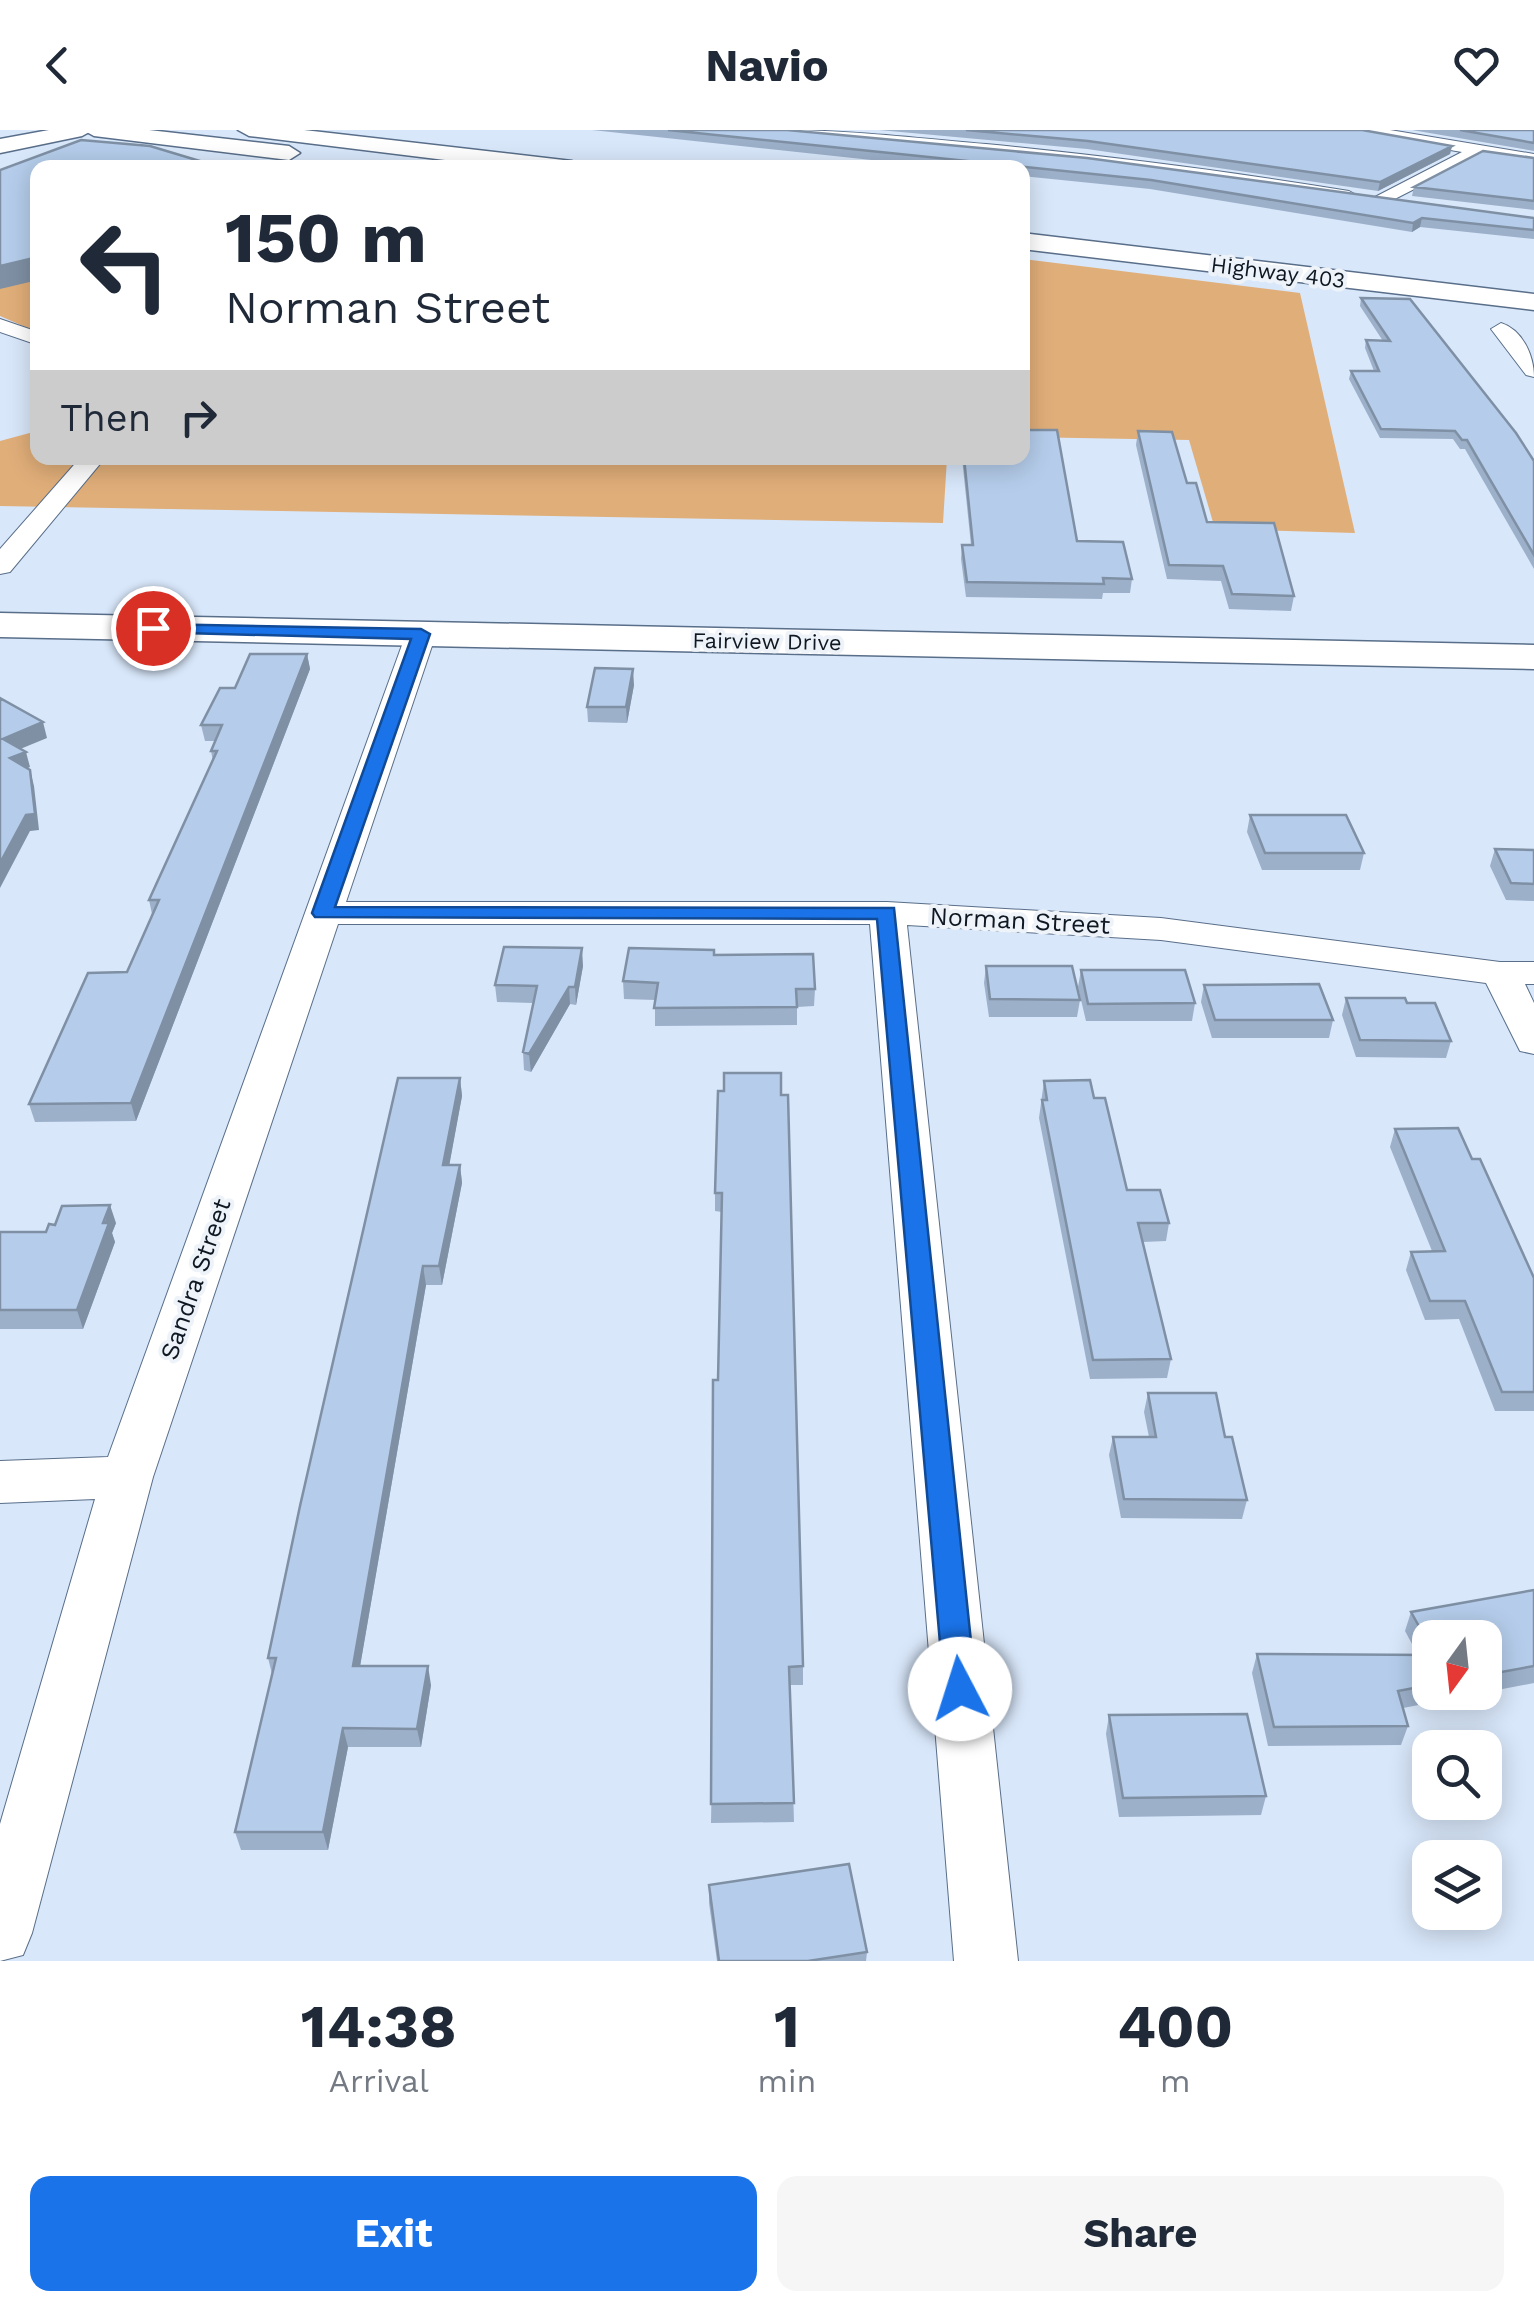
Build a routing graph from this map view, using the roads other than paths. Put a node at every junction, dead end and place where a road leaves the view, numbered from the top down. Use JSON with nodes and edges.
{"nodes":[{"id":1,"x":82,"y":130,"type":"edge"},
{"id":2,"x":94,"y":130,"type":"edge"},
{"id":3,"x":249,"y":130,"type":"edge"},
{"id":4,"x":788,"y":130,"type":"edge"},
{"id":5,"x":943,"y":130,"type":"edge"},
{"id":6,"x":1362,"y":130,"type":"edge"},
{"id":7,"x":928,"y":144,"type":"junction"},
{"id":8,"x":0,"y":146,"type":"edge"},
{"id":9,"x":1476,"y":150,"type":"junction"},
{"id":10,"x":1534,"y":159,"type":"edge"},
{"id":11,"x":342,"y":160,"type":"edge"},
{"id":12,"x":504,"y":160,"type":"edge"},
{"id":13,"x":1380,"y":201,"type":"junction"},
{"id":14,"x":1419,"y":206,"type":"edge"},
{"id":15,"x":1030,"y":221,"type":"edge"},
{"id":16,"x":1030,"y":242,"type":"edge"},
{"id":17,"x":1534,"y":279,"type":"edge"},
{"id":18,"x":1534,"y":302,"type":"edge"},
{"id":19,"x":0,"y":324,"type":"edge"},
{"id":20,"x":1501,"y":329,"type":"dead end"},
{"id":21,"x":30,"y":336,"type":"edge"},
{"id":22,"x":1534,"y":370,"type":"edge"},
{"id":23,"x":86,"y":465,"type":"edge"},
{"id":24,"x":0,"y":566,"type":"edge"},
{"id":25,"x":0,"y":625,"type":"edge"},
{"id":26,"x":421,"y":634,"type":"junction"},
{"id":27,"x":1534,"y":657,"type":"edge"},
{"id":28,"x":323,"y":913,"type":"junction"},
{"id":29,"x":887,"y":913,"type":"junction"},
{"id":30,"x":1517,"y":973,"type":"edge"},
{"id":31,"x":1534,"y":1042,"type":"edge"},
{"id":32,"x":126,"y":1477,"type":"junction"},
{"id":33,"x":0,"y":1482,"type":"edge"},
{"id":34,"x":0,"y":1933,"type":"edge"},
{"id":35,"x":986,"y":1961,"type":"edge"}],
"edges":[{"from":1,"to":8,"type":"main road"},
{"from":2,"to":11,"type":"main road"},
{"from":3,"to":12,"type":"main road"},
{"from":4,"to":7,"type":"street"},
{"from":5,"to":7,"type":"street"},
{"from":6,"to":9,"type":"street"},
{"from":7,"to":13,"type":"street"},
{"from":9,"to":10,"type":"street"},
{"from":9,"to":13,"type":"street"},
{"from":13,"to":14,"type":"street"},
{"from":15,"to":17,"type":"main road","name":"Highway 403"},
{"from":16,"to":18,"type":"main road","name":"Highway 403"},
{"from":19,"to":21,"type":"street"},
{"from":20,"to":22,"type":"street"},
{"from":23,"to":24,"type":"street"},
{"from":25,"to":26,"type":"main road","name":"Fairview Drive"},
{"from":26,"to":27,"type":"main road","name":"Fairview Drive"},
{"from":26,"to":28,"type":"street","name":"Sandra Street"},
{"from":28,"to":29,"type":"street","name":"Norman Street"},
{"from":28,"to":32,"type":"street","name":"Sandra Street"},
{"from":29,"to":30,"type":"street","name":"Norman Street"},
{"from":29,"to":35,"type":"street"},
{"from":30,"to":31,"type":"street"},
{"from":32,"to":33,"type":"street"},
{"from":32,"to":34,"type":"street","name":"Sandra Street"}]}
